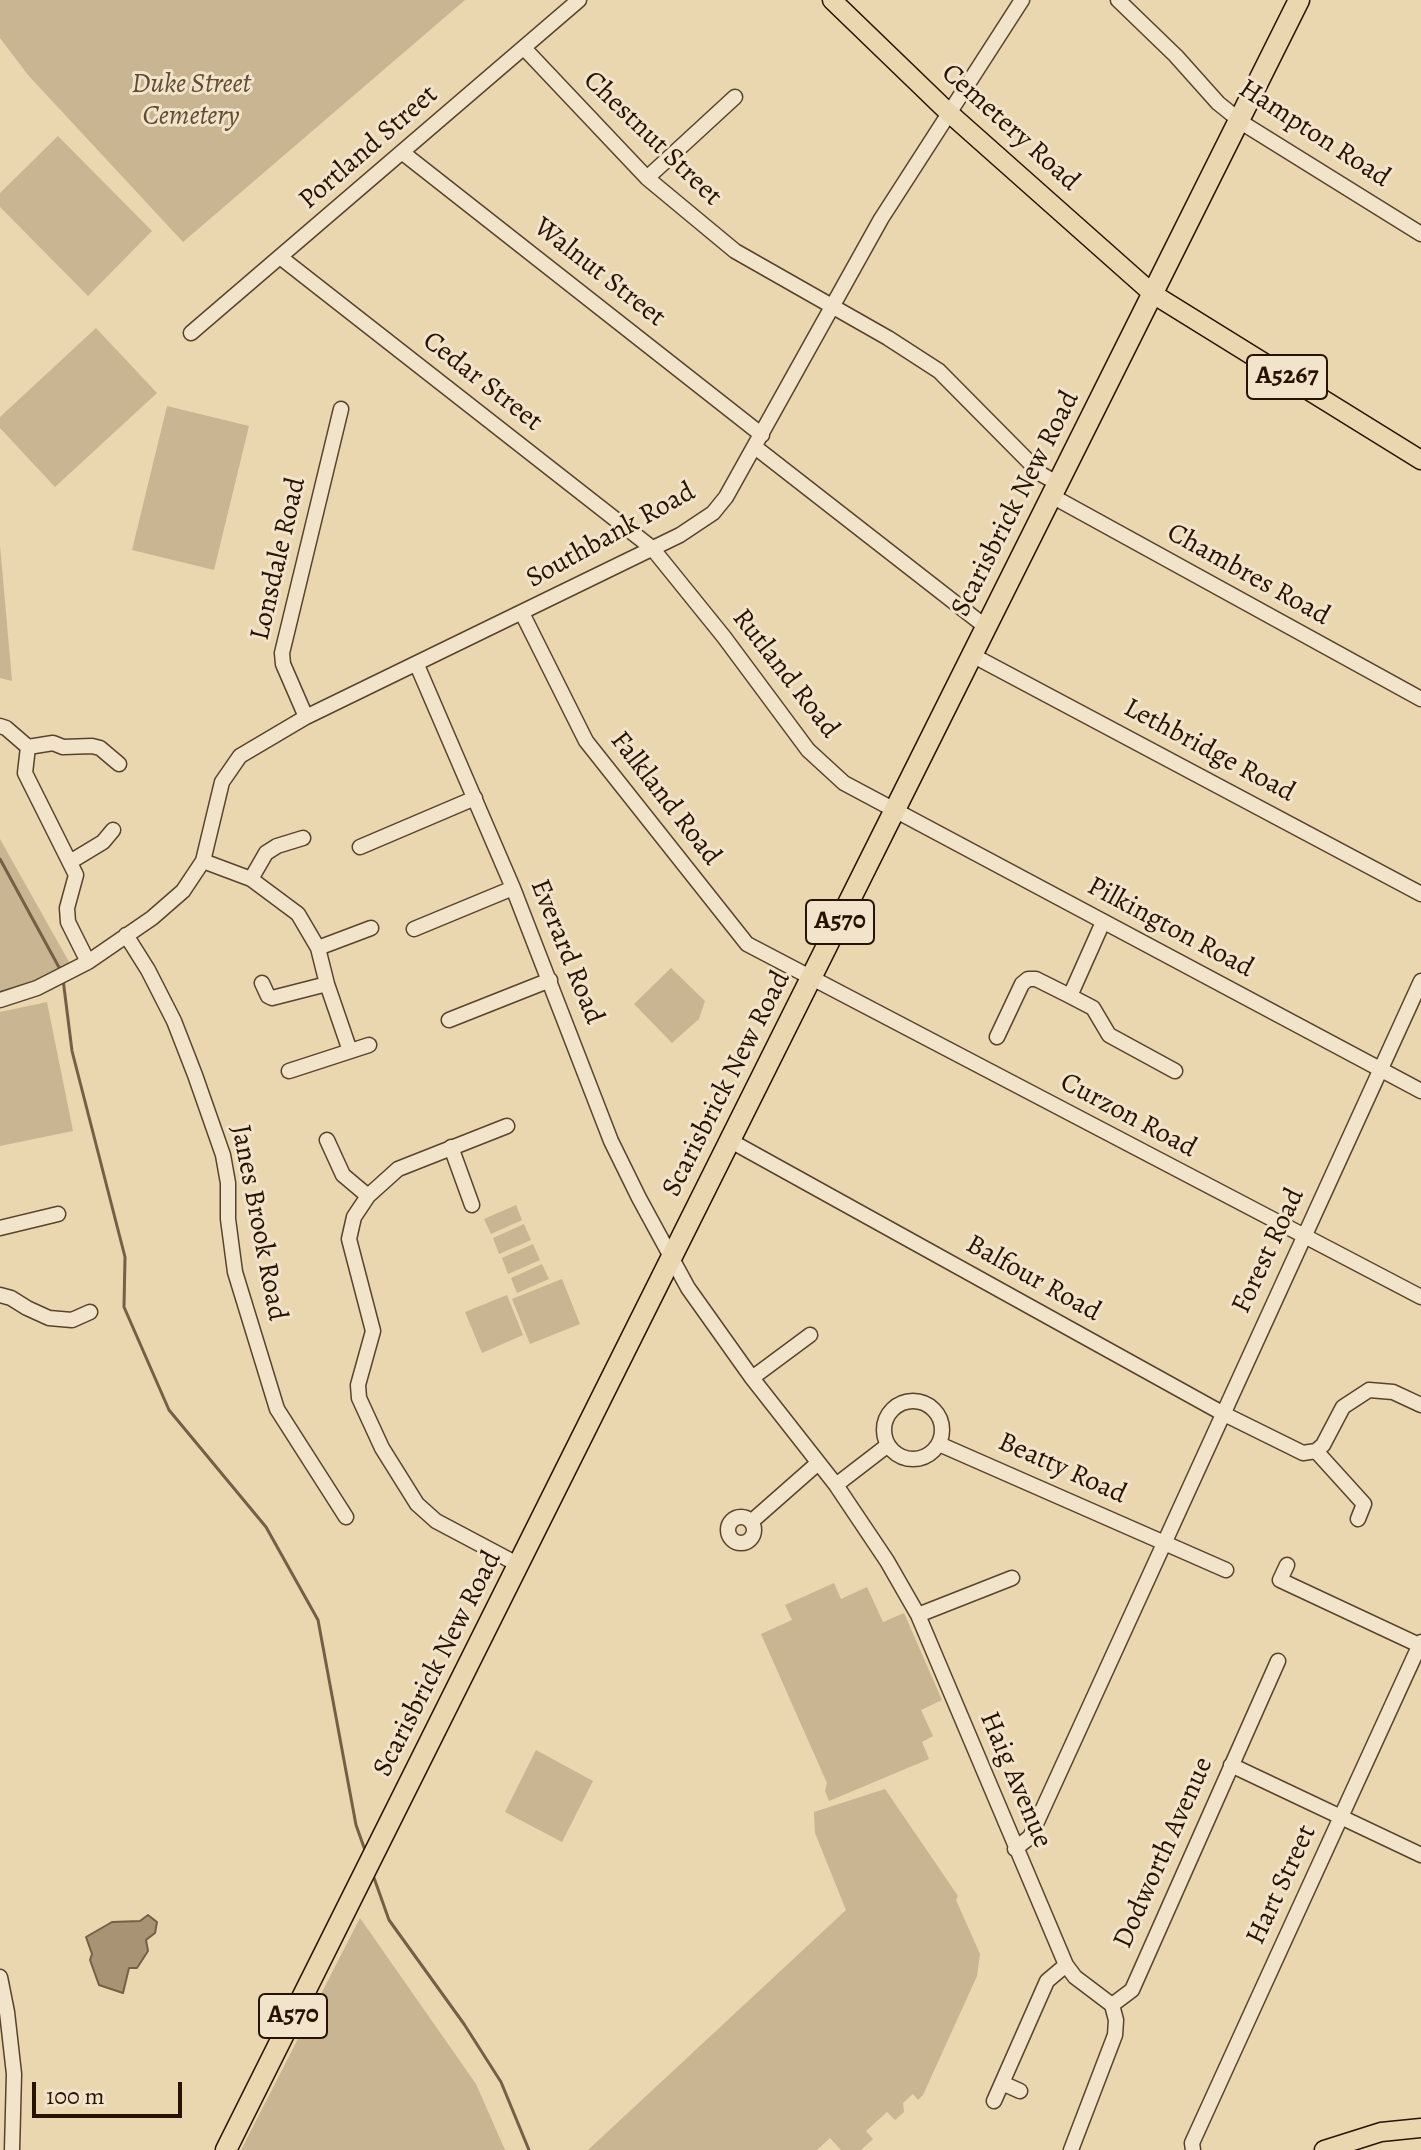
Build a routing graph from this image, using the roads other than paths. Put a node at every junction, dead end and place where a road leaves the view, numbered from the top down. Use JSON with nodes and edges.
{"nodes":[{"id":1,"x":579,"y":0,"type":"edge"},
{"id":2,"x":832,"y":0,"type":"edge"},
{"id":3,"x":1022,"y":0,"type":"edge"},
{"id":4,"x":1118,"y":0,"type":"edge"},
{"id":5,"x":1299,"y":0,"type":"edge"},
{"id":6,"x":524,"y":48,"type":"junction"},
{"id":7,"x":735,"y":97,"type":"dead end"},
{"id":8,"x":948,"y":112,"type":"junction"},
{"id":9,"x":1238,"y":119,"type":"junction"},
{"id":10,"x":403,"y":153,"type":"junction"},
{"id":11,"x":647,"y":178,"type":"junction"},
{"id":12,"x":1420,"y":229,"type":"edge"},
{"id":13,"x":280,"y":257,"type":"junction"},
{"id":14,"x":1153,"y":294,"type":"junction"},
{"id":15,"x":833,"y":308,"type":"junction"},
{"id":16,"x":191,"y":333,"type":"dead end"},
{"id":17,"x":341,"y":409,"type":"dead end"},
{"id":18,"x":758,"y":441,"type":"junction"},
{"id":19,"x":1421,"y":460,"type":"edge"},
{"id":20,"x":1054,"y":489,"type":"junction"},
{"id":21,"x":652,"y":548,"type":"junction"},
{"id":22,"x":522,"y":613,"type":"junction"},
{"id":23,"x":986,"y":627,"type":"junction"},
{"id":24,"x":972,"y":655,"type":"junction"},
{"id":25,"x":417,"y":665,"type":"junction"},
{"id":26,"x":1421,"y":699,"type":"edge"},
{"id":27,"x":306,"y":717,"type":"junction"},
{"id":28,"x":0,"y":726,"type":"edge"},
{"id":29,"x":28,"y":747,"type":"junction"},
{"id":30,"x":119,"y":764,"type":"dead end"},
{"id":31,"x":475,"y":798,"type":"junction"},
{"id":32,"x":896,"y":811,"type":"junction"},
{"id":33,"x":113,"y":830,"type":"dead end"},
{"id":34,"x":303,"y":838,"type":"dead end"},
{"id":35,"x":360,"y":847,"type":"dead end"},
{"id":36,"x":203,"y":861,"type":"junction"},
{"id":37,"x":70,"y":862,"type":"junction"},
{"id":38,"x":251,"y":879,"type":"junction"},
{"id":39,"x":513,"y":888,"type":"junction"},
{"id":40,"x":1421,"y":894,"type":"edge"},
{"id":41,"x":1103,"y":922,"type":"junction"},
{"id":42,"x":371,"y":928,"type":"dead end"},
{"id":43,"x":414,"y":929,"type":"dead end"},
{"id":44,"x":126,"y":935,"type":"junction"},
{"id":45,"x":318,"y":948,"type":"junction"},
{"id":46,"x":88,"y":962,"type":"junction"},
{"id":47,"x":811,"y":979,"type":"junction"},
{"id":48,"x":550,"y":980,"type":"junction"},
{"id":49,"x":1421,"y":981,"type":"edge"},
{"id":50,"x":262,"y":983,"type":"dead end"},
{"id":51,"x":327,"y":984,"type":"junction"},
{"id":52,"x":1070,"y":996,"type":"junction"},
{"id":53,"x":0,"y":1000,"type":"edge"},
{"id":54,"x":449,"y":1020,"type":"dead end"},
{"id":55,"x":997,"y":1037,"type":"dead end"},
{"id":56,"x":369,"y":1045,"type":"dead end"},
{"id":57,"x":350,"y":1051,"type":"junction"},
{"id":58,"x":1381,"y":1069,"type":"junction"},
{"id":59,"x":289,"y":1071,"type":"dead end"},
{"id":60,"x":1175,"y":1071,"type":"dead end"},
{"id":61,"x":1421,"y":1091,"type":"edge"},
{"id":62,"x":507,"y":1126,"type":"dead end"},
{"id":63,"x":327,"y":1140,"type":"dead end"},
{"id":64,"x":729,"y":1140,"type":"junction"},
{"id":65,"x":451,"y":1147,"type":"junction"},
{"id":66,"x":368,"y":1196,"type":"junction"},
{"id":67,"x":472,"y":1205,"type":"dead end"},
{"id":68,"x":58,"y":1214,"type":"dead end"},
{"id":69,"x":0,"y":1228,"type":"edge"},
{"id":70,"x":1304,"y":1238,"type":"junction"},
{"id":71,"x":671,"y":1257,"type":"junction"},
{"id":72,"x":0,"y":1295,"type":"edge"},
{"id":73,"x":1421,"y":1297,"type":"edge"},
{"id":74,"x":90,"y":1312,"type":"dead end"},
{"id":75,"x":810,"y":1335,"type":"dead end"},
{"id":76,"x":752,"y":1378,"type":"junction"},
{"id":77,"x":1421,"y":1405,"type":"edge"},
{"id":78,"x":1222,"y":1413,"type":"junction"},
{"id":79,"x":939,"y":1444,"type":"junction"},
{"id":80,"x":888,"y":1445,"type":"junction"},
{"id":81,"x":1316,"y":1451,"type":"junction"},
{"id":82,"x":818,"y":1463,"type":"junction"},
{"id":83,"x":836,"y":1485,"type":"junction"},
{"id":84,"x":346,"y":1517,"type":"dead end"},
{"id":85,"x":1358,"y":1519,"type":"dead end"},
{"id":86,"x":751,"y":1522,"type":"dead end"},
{"id":87,"x":1164,"y":1543,"type":"junction"},
{"id":88,"x":519,"y":1565,"type":"junction"},
{"id":89,"x":1287,"y":1565,"type":"dead end"},
{"id":90,"x":1226,"y":1570,"type":"dead end"},
{"id":91,"x":1012,"y":1578,"type":"dead end"},
{"id":92,"x":918,"y":1615,"type":"junction"},
{"id":93,"x":1421,"y":1645,"type":"edge"},
{"id":94,"x":1278,"y":1661,"type":"dead end"},
{"id":95,"x":1255,"y":1714,"type":"junction"},
{"id":96,"x":1272,"y":1720,"type":"dead end"},
{"id":97,"x":1231,"y":1765,"type":"junction"},
{"id":98,"x":1341,"y":1817,"type":"junction"},
{"id":99,"x":1015,"y":1849,"type":"junction"},
{"id":100,"x":1421,"y":1855,"type":"edge"},
{"id":101,"x":1066,"y":1965,"type":"junction"},
{"id":102,"x":0,"y":1977,"type":"edge"},
{"id":103,"x":1112,"y":2005,"type":"junction"},
{"id":104,"x":1002,"y":2083,"type":"junction"},
{"id":105,"x":1020,"y":2091,"type":"dead end"},
{"id":106,"x":994,"y":2101,"type":"dead end"},
{"id":107,"x":1421,"y":2128,"type":"edge"},
{"id":108,"x":1327,"y":2149,"type":"edge"},
{"id":109,"x":12,"y":2150,"type":"edge"},
{"id":110,"x":226,"y":2150,"type":"edge"},
{"id":111,"x":1071,"y":2150,"type":"edge"},
{"id":112,"x":1193,"y":2150,"type":"edge"}],
"edges":[{"from":1,"to":6,"type":"street","name":"Portland Street"},
{"from":2,"to":8,"type":"main road","name":"Cemetery Road","number":"A5267"},
{"from":3,"to":8,"type":"street","name":"Southbank Road"},
{"from":4,"to":9,"type":"street","name":"Hampton Road"},
{"from":5,"to":9,"type":"highway","name":"Scarisbrick New Road","number":"A570"},
{"from":6,"to":10,"type":"street","name":"Portland Street"},
{"from":6,"to":11,"type":"street","name":"Chestnut Street"},
{"from":7,"to":11,"type":"street"},
{"from":8,"to":14,"type":"main road","name":"Cemetery Road","number":"A5267"},
{"from":8,"to":15,"type":"street","name":"Southbank Road"},
{"from":9,"to":12,"type":"street","name":"Hampton Road"},
{"from":9,"to":14,"type":"highway","name":"Scarisbrick New Road","number":"A570"},
{"from":10,"to":13,"type":"street","name":"Portland Street"},
{"from":10,"to":18,"type":"street","name":"Walnut Street"},
{"from":11,"to":15,"type":"street","name":"Chestnut Street"},
{"from":13,"to":16,"type":"street","name":"Portland Street"},
{"from":13,"to":21,"type":"street","name":"Cedar Street"},
{"from":14,"to":19,"type":"main road","number":"A5267"},
{"from":14,"to":20,"type":"highway","name":"Scarisbrick New Road","number":"A570"},
{"from":15,"to":18,"type":"street","name":"Southbank Road"},
{"from":15,"to":20,"type":"street","name":"Chestnut Street"},
{"from":17,"to":27,"type":"street","name":"Lonsdale Road"},
{"from":18,"to":21,"type":"street","name":"Southbank Road"},
{"from":18,"to":23,"type":"street","name":"Walnut Street"},
{"from":20,"to":23,"type":"highway","name":"Scarisbrick New Road","number":"A570"},
{"from":20,"to":26,"type":"street","name":"Chambres Road"},
{"from":21,"to":22,"type":"street","name":"Southbank Road"},
{"from":21,"to":32,"type":"street","name":"Rutland Road"},
{"from":22,"to":25,"type":"street","name":"Southbank Road"},
{"from":22,"to":47,"type":"street","name":"Falkland Road"},
{"from":23,"to":24,"type":"highway","name":"Scarisbrick New Road","number":"A570"},
{"from":24,"to":32,"type":"highway","name":"Scarisbrick New Road","number":"A570"},
{"from":24,"to":40,"type":"street","name":"Lethbridge Road"},
{"from":25,"to":27,"type":"street","name":"Southbank Road"},
{"from":25,"to":31,"type":"street","name":"Everard Road"},
{"from":27,"to":36,"type":"street","name":"Southbank Road"},
{"from":28,"to":29,"type":"street"},
{"from":29,"to":30,"type":"street"},
{"from":29,"to":37,"type":"street"},
{"from":31,"to":35,"type":"street"},
{"from":31,"to":39,"type":"street","name":"Everard Road"},
{"from":32,"to":41,"type":"street","name":"Pilkington Road"},
{"from":32,"to":47,"type":"highway","name":"Scarisbrick New Road","number":"A570"},
{"from":33,"to":37,"type":"street"},
{"from":34,"to":38,"type":"street"},
{"from":36,"to":38,"type":"street"},
{"from":36,"to":44,"type":"street","name":"Southbank Road"},
{"from":37,"to":46,"type":"street"},
{"from":38,"to":45,"type":"street"},
{"from":39,"to":43,"type":"street"},
{"from":39,"to":48,"type":"street","name":"Everard Road"},
{"from":41,"to":52,"type":"street"},
{"from":41,"to":58,"type":"street","name":"Pilkington Road"},
{"from":42,"to":45,"type":"street"},
{"from":44,"to":46,"type":"street","name":"Southbank Road"},
{"from":44,"to":84,"type":"street","name":"Janes Brook Road"},
{"from":45,"to":51,"type":"street"},
{"from":46,"to":53,"type":"street","name":"Southbank Road"},
{"from":47,"to":64,"type":"highway","name":"Scarisbrick New Road","number":"A570"},
{"from":47,"to":70,"type":"street","name":"Curzon Road"},
{"from":48,"to":54,"type":"street"},
{"from":48,"to":71,"type":"street","name":"Everard Road"},
{"from":49,"to":58,"type":"street","name":"Forest Road"},
{"from":50,"to":51,"type":"street"},
{"from":51,"to":57,"type":"street"},
{"from":52,"to":55,"type":"street"},
{"from":52,"to":60,"type":"street"},
{"from":56,"to":57,"type":"street"},
{"from":57,"to":59,"type":"street"},
{"from":58,"to":61,"type":"street","name":"Pilkington Road"},
{"from":58,"to":70,"type":"street","name":"Forest Road"},
{"from":62,"to":65,"type":"street"},
{"from":63,"to":66,"type":"street"},
{"from":64,"to":71,"type":"highway","name":"Scarisbrick New Road","number":"A570"},
{"from":64,"to":78,"type":"street","name":"Balfour Road"},
{"from":65,"to":66,"type":"street"},
{"from":65,"to":67,"type":"street"},
{"from":66,"to":88,"type":"street"},
{"from":68,"to":69,"type":"street"},
{"from":70,"to":73,"type":"street","name":"Curzon Road"},
{"from":70,"to":78,"type":"street","name":"Forest Road"},
{"from":71,"to":76,"type":"street","name":"Haig Avenue"},
{"from":71,"to":88,"type":"highway","name":"Scarisbrick New Road","number":"A570"},
{"from":72,"to":74,"type":"street"},
{"from":75,"to":76,"type":"street"},
{"from":76,"to":82,"type":"street","name":"Haig Avenue"},
{"from":77,"to":81,"type":"street"},
{"from":78,"to":81,"type":"street","name":"Balfour Road"},
{"from":78,"to":87,"type":"street","name":"Forest Road"},
{"from":79,"to":80,"type":"street"},
{"from":79,"to":80,"type":"street"},
{"from":79,"to":87,"type":"street","name":"Beatty Road"},
{"from":80,"to":83,"type":"street"},
{"from":81,"to":85,"type":"street"},
{"from":82,"to":83,"type":"street","name":"Haig Avenue"},
{"from":82,"to":86,"type":"street"},
{"from":83,"to":92,"type":"street","name":"Haig Avenue"},
{"from":87,"to":90,"type":"street"},
{"from":87,"to":99,"type":"street","name":"Forest Road"},
{"from":88,"to":110,"type":"highway","name":"Scarisbrick New Road","number":"A570"},
{"from":89,"to":93,"type":"street"},
{"from":91,"to":92,"type":"street"},
{"from":92,"to":99,"type":"street","name":"Haig Avenue"},
{"from":93,"to":98,"type":"street","name":"Hart Street"},
{"from":94,"to":95,"type":"street","name":"Dodworth Avenue"},
{"from":95,"to":96,"type":"street"},
{"from":95,"to":97,"type":"street","name":"Dodworth Avenue"},
{"from":97,"to":98,"type":"street"},
{"from":97,"to":103,"type":"street","name":"Dodworth Avenue"},
{"from":98,"to":100,"type":"street"},
{"from":98,"to":112,"type":"street","name":"Hart Street"},
{"from":99,"to":101,"type":"street","name":"Haig Avenue"},
{"from":101,"to":103,"type":"street","name":"Haig Avenue"},
{"from":101,"to":104,"type":"street"},
{"from":102,"to":109,"type":"street"},
{"from":103,"to":111,"type":"street"},
{"from":104,"to":105,"type":"street"},
{"from":104,"to":106,"type":"street"},
{"from":107,"to":108,"type":"main road"}]}
